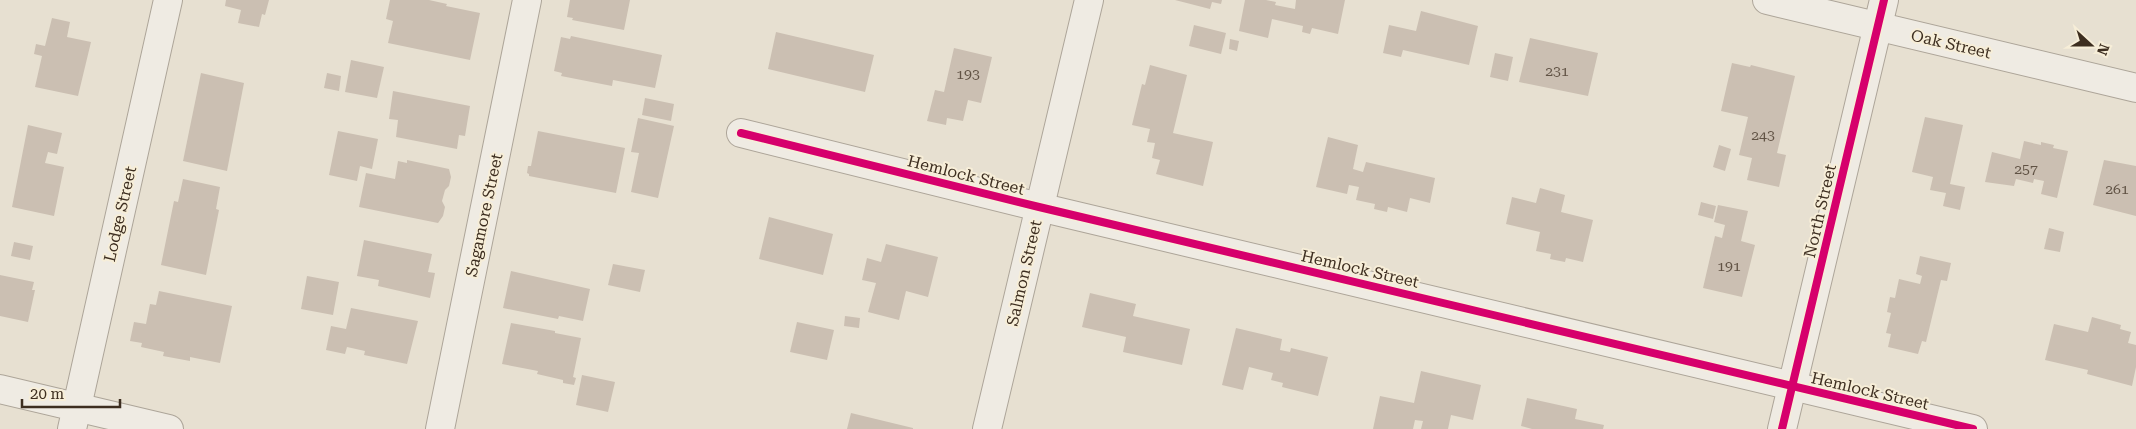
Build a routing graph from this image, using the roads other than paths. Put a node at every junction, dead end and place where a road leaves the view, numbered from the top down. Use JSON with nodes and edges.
{"nodes":[{"id":1,"x":168,"y":0,"type":"edge"},
{"id":2,"x":527,"y":0,"type":"edge"},
{"id":3,"x":1089,"y":0,"type":"edge"},
{"id":4,"x":1767,"y":0,"type":"edge"},
{"id":5,"x":1884,"y":0,"type":"edge"},
{"id":6,"x":1877,"y":26,"type":"junction"},
{"id":7,"x":2136,"y":88,"type":"edge"},
{"id":8,"x":741,"y":133,"type":"dead end"},
{"id":9,"x":1039,"y":207,"type":"junction"},
{"id":10,"x":1792,"y":386,"type":"junction"},
{"id":11,"x":0,"y":389,"type":"edge"},
{"id":12,"x":74,"y":418,"type":"edge"},
{"id":13,"x":169,"y":429,"type":"edge"},
{"id":14,"x":440,"y":429,"type":"edge"},
{"id":15,"x":987,"y":429,"type":"edge"},
{"id":16,"x":1782,"y":429,"type":"edge"},
{"id":17,"x":1973,"y":429,"type":"edge"}],
"edges":[{"from":1,"to":12,"type":"street","name":"Lodge Street"},
{"from":2,"to":14,"type":"street","name":"Sagamore Street"},
{"from":3,"to":9,"type":"street","name":"Salmon Street"},
{"from":4,"to":6,"type":"street","name":"Oak Street"},
{"from":5,"to":6,"type":"street","name":"North Street"},
{"from":6,"to":7,"type":"street","name":"Oak Street"},
{"from":6,"to":10,"type":"street","name":"North Street"},
{"from":8,"to":9,"type":"street","name":"Hemlock Street"},
{"from":9,"to":10,"type":"street","name":"Hemlock Street"},
{"from":9,"to":15,"type":"street","name":"Salmon Street"},
{"from":10,"to":16,"type":"street","name":"North Street"},
{"from":10,"to":17,"type":"street","name":"Hemlock Street"},
{"from":11,"to":12,"type":"street"},
{"from":12,"to":13,"type":"street"}]}
